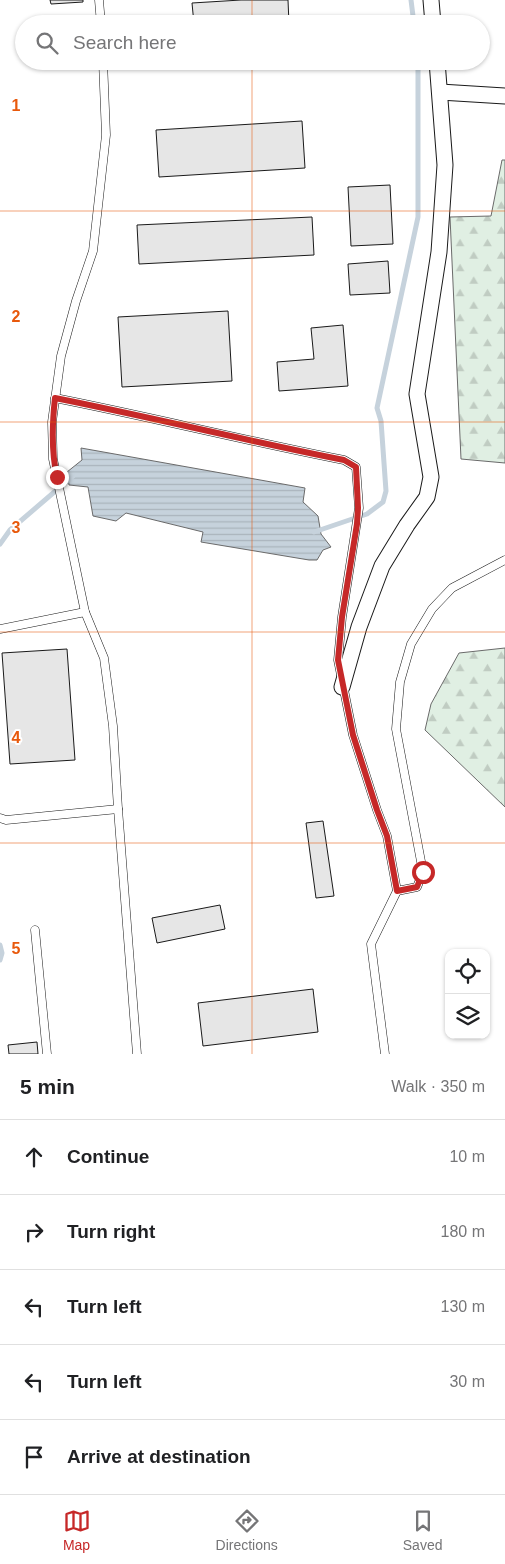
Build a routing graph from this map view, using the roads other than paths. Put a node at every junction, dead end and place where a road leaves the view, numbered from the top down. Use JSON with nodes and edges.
{"nodes":[{"id":1,"x":99,"y":0,"type":"edge"},
{"id":2,"x":431,"y":0,"type":"edge"},
{"id":3,"x":100,"y":15,"type":"edge"},
{"id":4,"x":432,"y":15,"type":"edge"},
{"id":5,"x":104,"y":70,"type":"edge"},
{"id":6,"x":438,"y":70,"type":"edge"},
{"id":7,"x":440,"y":92,"type":"junction"},
{"id":8,"x":505,"y":96,"type":"edge"},
{"id":9,"x":55,"y":398,"type":"junction"},
{"id":10,"x":505,"y":560,"type":"edge"},
{"id":11,"x":84,"y":612,"type":"junction"},
{"id":12,"x":0,"y":629,"type":"edge"},
{"id":13,"x":342,"y":687,"type":"junction"},
{"id":14,"x":118,"y":809,"type":"junction"},
{"id":15,"x":0,"y":818,"type":"edge"},
{"id":16,"x":397,"y":891,"type":"junction"},
{"id":17,"x":35,"y":930,"type":"dead end"},
{"id":18,"x":47,"y":1054,"type":"edge"},
{"id":19,"x":137,"y":1054,"type":"edge"},
{"id":20,"x":385,"y":1054,"type":"edge"}],
"edges":[{"from":1,"to":3,"type":"lane"},
{"from":2,"to":4,"type":"street"},
{"from":5,"to":9,"type":"lane"},
{"from":6,"to":7,"type":"street"},
{"from":7,"to":8,"type":"street"},
{"from":7,"to":13,"type":"street"},
{"from":9,"to":11,"type":"lane"},
{"from":9,"to":13,"type":"lane"},
{"from":10,"to":16,"type":"lane"},
{"from":11,"to":12,"type":"lane"},
{"from":11,"to":14,"type":"lane"},
{"from":13,"to":16,"type":"lane"},
{"from":14,"to":15,"type":"lane"},
{"from":14,"to":19,"type":"lane"},
{"from":16,"to":20,"type":"lane"},
{"from":17,"to":18,"type":"lane"}]}
